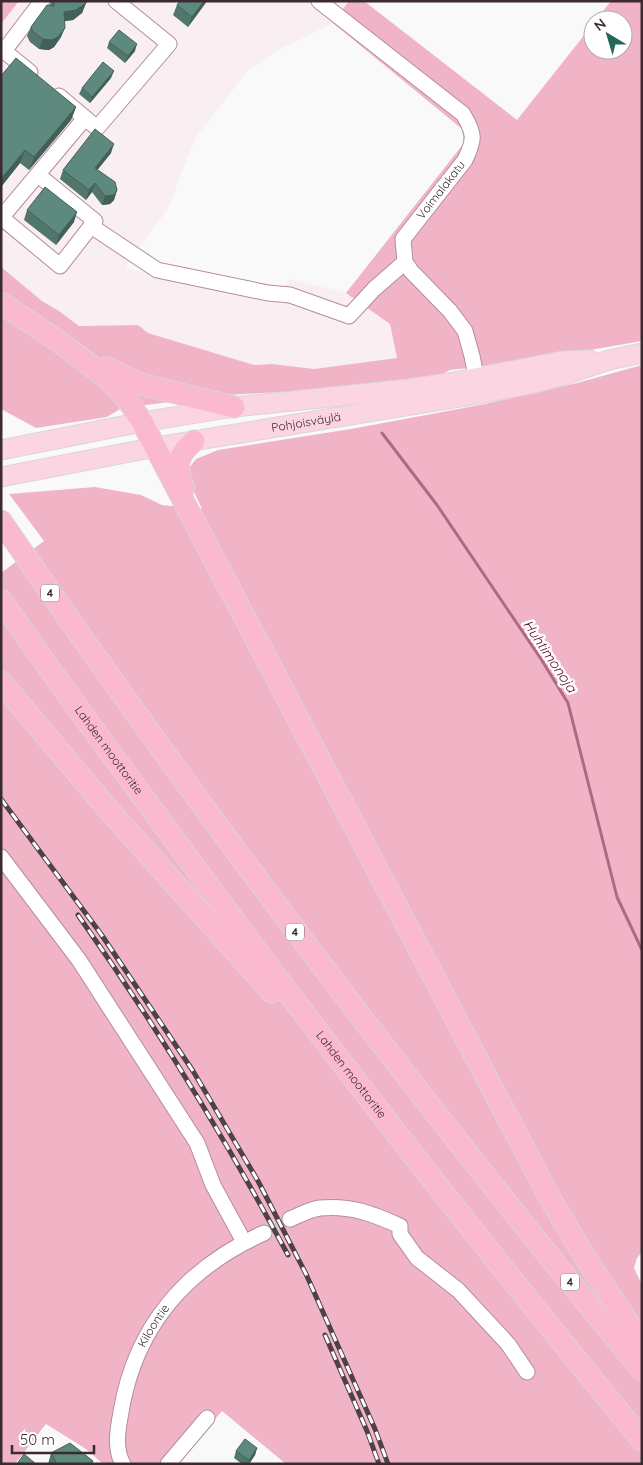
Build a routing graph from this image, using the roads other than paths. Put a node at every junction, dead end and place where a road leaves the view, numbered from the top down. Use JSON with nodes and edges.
{"nodes":[{"id":1,"x":42,"y":1,"type":"edge"},
{"id":2,"x":116,"y":1,"type":"edge"},
{"id":3,"x":319,"y":1,"type":"edge"},
{"id":4,"x":2,"y":52,"type":"edge"},
{"id":5,"x":85,"y":118,"type":"junction"},
{"id":6,"x":38,"y":175,"type":"junction"},
{"id":7,"x":2,"y":218,"type":"edge"},
{"id":8,"x":91,"y":226,"type":"junction"},
{"id":9,"x":405,"y":262,"type":"junction"},
{"id":10,"x":1,"y":303,"type":"edge"},
{"id":11,"x":61,"y":343,"type":"junction"},
{"id":12,"x":642,"y":353,"type":"edge"},
{"id":13,"x":478,"y":386,"type":"junction"},
{"id":14,"x":234,"y":407,"type":"junction"},
{"id":15,"x":142,"y":422,"type":"junction"},
{"id":16,"x":194,"y":441,"type":"junction"},
{"id":17,"x":156,"y":447,"type":"junction"},
{"id":18,"x":1,"y":450,"type":"edge"},
{"id":19,"x":1,"y":477,"type":"edge"},
{"id":20,"x":189,"y":510,"type":"junction"},
{"id":21,"x":1,"y":521,"type":"edge"},
{"id":22,"x":1,"y":600,"type":"edge"},
{"id":23,"x":5,"y":687,"type":"edge"},
{"id":24,"x":1,"y":857,"type":"edge"},
{"id":25,"x":386,"y":1121,"type":"junction"},
{"id":26,"x":290,"y":1219,"type":"tunnel mouth"},
{"id":27,"x":264,"y":1233,"type":"tunnel mouth"},
{"id":28,"x":244,"y":1242,"type":"junction"},
{"id":29,"x":642,"y":1344,"type":"edge"},
{"id":30,"x":642,"y":1370,"type":"edge"},
{"id":31,"x":527,"y":1372,"type":"dead end"},
{"id":32,"x":207,"y":1418,"type":"dead end"},
{"id":33,"x":642,"y":1440,"type":"edge"},
{"id":34,"x":123,"y":1464,"type":"edge"},
{"id":35,"x":168,"y":1464,"type":"edge"}],
"edges":[{"from":1,"to":4,"type":"street"},
{"from":2,"to":5,"type":"street"},
{"from":3,"to":9,"type":"street","name":"Voimalakatu"},
{"from":4,"to":5,"type":"street"},
{"from":5,"to":6,"type":"street"},
{"from":6,"to":7,"type":"street"},
{"from":6,"to":8,"type":"street"},
{"from":7,"to":8,"type":"street"},
{"from":8,"to":9,"type":"street"},
{"from":9,"to":13,"type":"street"},
{"from":10,"to":11,"type":"highway"},
{"from":11,"to":14,"type":"highway"},
{"from":11,"to":15,"type":"highway"},
{"from":12,"to":13,"type":"main road","name":"Pohjoisväylä"},
{"from":13,"to":14,"type":"main road","name":"Pohjoisväylä"},
{"from":13,"to":16,"type":"main road","name":"Pohjoisväylä"},
{"from":14,"to":15,"type":"main road","name":"Pohjoisväylä"},
{"from":15,"to":17,"type":"highway"},
{"from":15,"to":18,"type":"main road","name":"Pohjoisväylä"},
{"from":16,"to":17,"type":"main road","name":"Pohjoisväylä"},
{"from":16,"to":20,"type":"highway"},
{"from":17,"to":19,"type":"main road","name":"Pohjoisväylä"},
{"from":17,"to":20,"type":"highway"},
{"from":20,"to":29,"type":"highway"},
{"from":21,"to":30,"type":"highway","number":"4"},
{"from":22,"to":25,"type":"highway","name":"Lahden moottoritie"},
{"from":23,"to":25,"type":"highway"},
{"from":24,"to":28,"type":"street"},
{"from":25,"to":33,"type":"highway","name":"Lahden moottoritie"},
{"from":26,"to":31,"type":"street"},
{"from":27,"to":28,"type":"street","name":"Kiloontie"},
{"from":28,"to":34,"type":"street","name":"Kiloontie"},
{"from":32,"to":35,"type":"street"}]}
